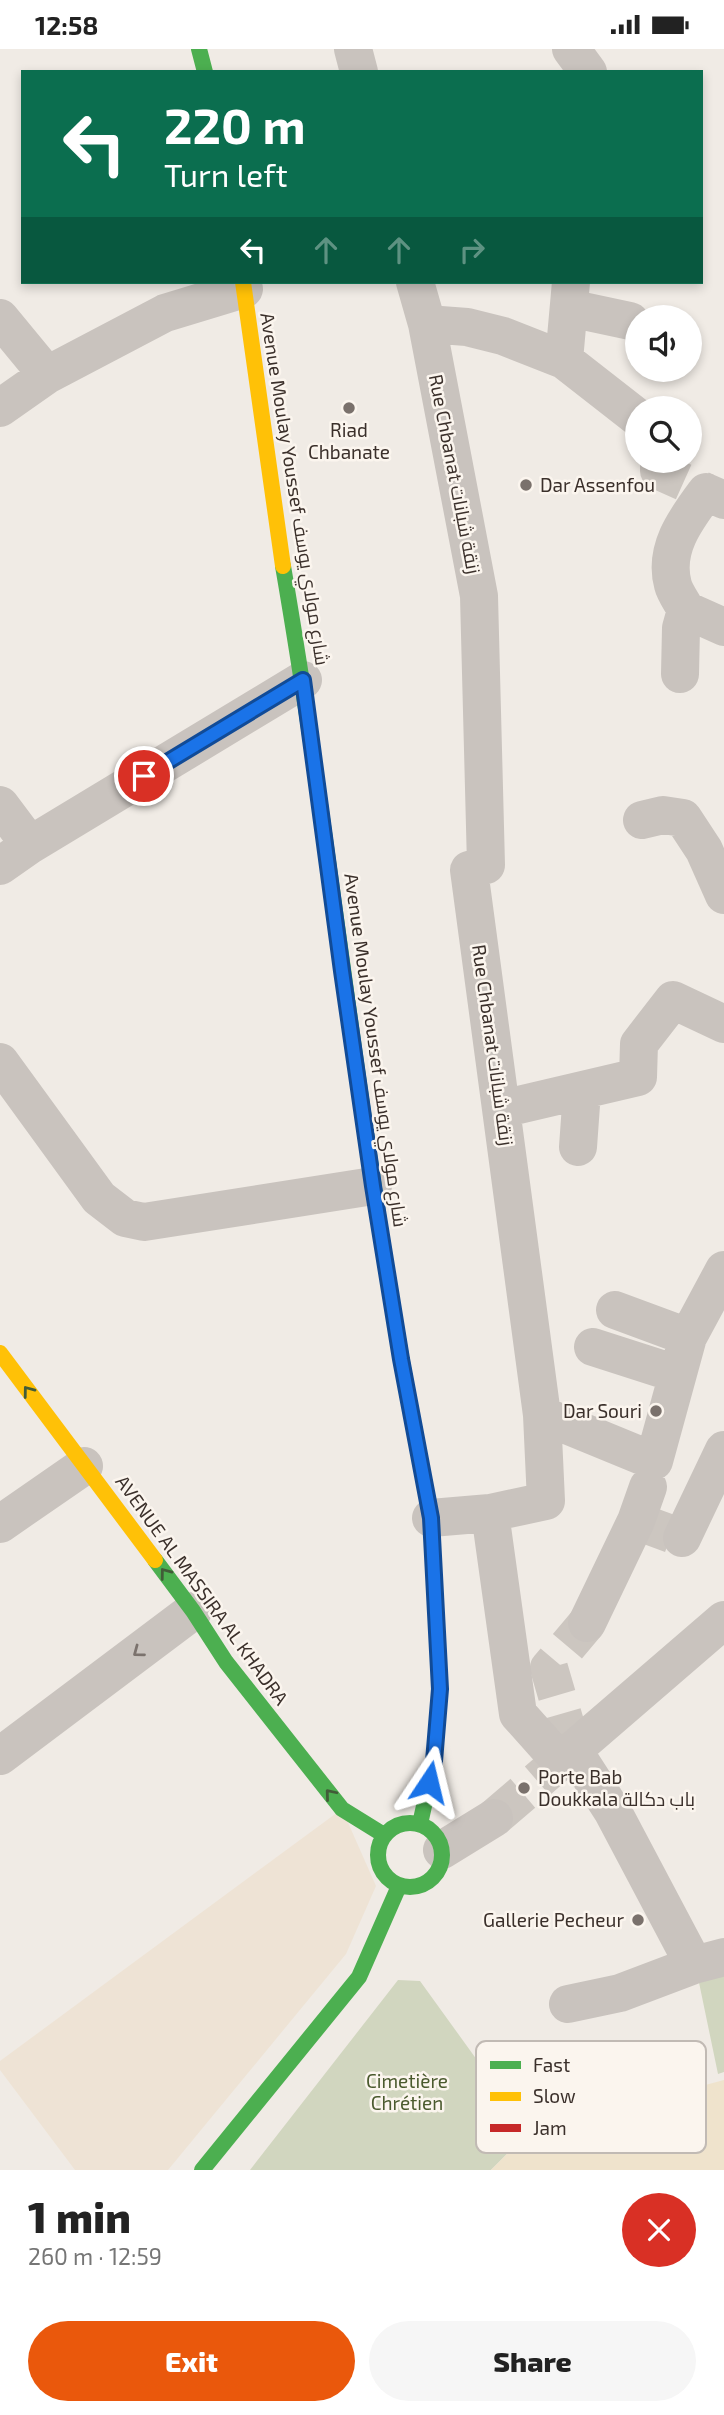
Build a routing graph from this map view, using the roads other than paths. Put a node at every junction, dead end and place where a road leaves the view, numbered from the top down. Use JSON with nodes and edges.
{"nodes":[{"id":1,"x":199,"y":49,"type":"edge"},
{"id":2,"x":353,"y":49,"type":"edge"},
{"id":3,"x":204,"y":70,"type":"edge"},
{"id":4,"x":358,"y":70,"type":"edge"},
{"id":5,"x":416,"y":284,"type":"edge"},
{"id":6,"x":243,"y":285,"type":"edge"},
{"id":7,"x":570,"y":295,"type":"edge"},
{"id":8,"x":0,"y":318,"type":"edge"},
{"id":9,"x":625,"y":319,"type":"edge"},
{"id":10,"x":427,"y":324,"type":"junction"},
{"id":11,"x":564,"y":360,"type":"junction"},
{"id":12,"x":47,"y":375,"type":"junction"},
{"id":13,"x":0,"y":408,"type":"edge"},
{"id":14,"x":625,"y":408,"type":"edge"},
{"id":15,"x":715,"y":496,"type":"edge"},
{"id":16,"x":686,"y":610,"type":"junction"},
{"id":17,"x":724,"y":627,"type":"edge"},
{"id":18,"x":680,"y":674,"type":"dead end"},
{"id":19,"x":303,"y":680,"type":"junction"},
{"id":20,"x":0,"y":805,"type":"edge"},
{"id":21,"x":642,"y":820,"type":"dead end"},
{"id":22,"x":15,"y":855,"type":"edge"},
{"id":23,"x":724,"y":895,"type":"edge"},
{"id":24,"x":721,"y":1014,"type":"edge"},
{"id":25,"x":0,"y":1062,"type":"edge"},
{"id":26,"x":582,"y":1091,"type":"junction"},
{"id":27,"x":502,"y":1109,"type":"junction"},
{"id":28,"x":578,"y":1147,"type":"dead end"},
{"id":29,"x":373,"y":1186,"type":"junction"},
{"id":30,"x":724,"y":1270,"type":"edge"},
{"id":31,"x":615,"y":1310,"type":"dead end"},
{"id":32,"x":688,"y":1338,"type":"junction"},
{"id":33,"x":593,"y":1347,"type":"dead end"},
{"id":34,"x":0,"y":1353,"type":"edge"},
{"id":35,"x":677,"y":1374,"type":"junction"},
{"id":36,"x":542,"y":1415,"type":"junction"},
{"id":37,"x":724,"y":1450,"type":"edge"},
{"id":38,"x":84,"y":1466,"type":"junction"},
{"id":39,"x":648,"y":1487,"type":"dead end"},
{"id":40,"x":489,"y":1513,"type":"junction"},
{"id":41,"x":431,"y":1518,"type":"junction"},
{"id":42,"x":0,"y":1524,"type":"edge"},
{"id":43,"x":682,"y":1538,"type":"dead end"},
{"id":44,"x":193,"y":1611,"type":"junction"},
{"id":45,"x":724,"y":1619,"type":"edge"},
{"id":46,"x":587,"y":1623,"type":"tunnel mouth"},
{"id":47,"x":0,"y":1756,"type":"edge"},
{"id":48,"x":564,"y":1758,"type":"junction"},
{"id":49,"x":494,"y":1818,"type":"tunnel mouth"},
{"id":50,"x":384,"y":1835,"type":"junction"},
{"id":51,"x":431,"y":1837,"type":"junction"},
{"id":52,"x":399,"y":1886,"type":"junction"},
{"id":53,"x":709,"y":1961,"type":"edge"},
{"id":54,"x":568,"y":2004,"type":"dead end"},
{"id":55,"x":202,"y":2170,"type":"edge"}],
"edges":[{"from":1,"to":3,"type":"street"},
{"from":2,"to":4,"type":"street"},
{"from":5,"to":10,"type":"street","name":"Rue Chbanat زنقة شبانات"},
{"from":6,"to":12,"type":"street"},
{"from":6,"to":19,"type":"street","name":"Avenue Moulay Youssef شارع مولاي يوسف"},
{"from":7,"to":9,"type":"street"},
{"from":7,"to":11,"type":"street"},
{"from":8,"to":12,"type":"street"},
{"from":10,"to":11,"type":"street"},
{"from":10,"to":27,"type":"street","name":"Rue Chbanat زنقة شبانات"},
{"from":11,"to":14,"type":"street"},
{"from":12,"to":13,"type":"street"},
{"from":15,"to":16,"type":"street"},
{"from":16,"to":17,"type":"street"},
{"from":16,"to":18,"type":"street"},
{"from":19,"to":22,"type":"street"},
{"from":19,"to":29,"type":"street","name":"Avenue Moulay Youssef شارع مولاي يوسف"},
{"from":20,"to":22,"type":"street"},
{"from":21,"to":23,"type":"street"},
{"from":24,"to":26,"type":"street"},
{"from":25,"to":29,"type":"street"},
{"from":26,"to":27,"type":"street"},
{"from":26,"to":28,"type":"street"},
{"from":27,"to":36,"type":"street","name":"Rue Chbanat زنقة شبانات"},
{"from":29,"to":41,"type":"street","name":"Avenue Moulay Youssef شارع مولاي يوسف"},
{"from":30,"to":32,"type":"street"},
{"from":31,"to":32,"type":"street"},
{"from":32,"to":35,"type":"street"},
{"from":33,"to":35,"type":"street"},
{"from":38,"to":34,"type":"street","name":"AVENUE AL MASSIRA AL KHADRA","one_way":true},
{"from":35,"to":36,"type":"street"},
{"from":36,"to":40,"type":"street","name":"Rue Chbanat زنقة شبانات"},
{"from":37,"to":43,"type":"street"},
{"from":38,"to":42,"type":"street"},
{"from":44,"to":38,"type":"street","name":"AVENUE AL MASSIRA AL KHADRA","one_way":true},
{"from":39,"to":46,"type":"street"},
{"from":40,"to":41,"type":"street"},
{"from":40,"to":48,"type":"street"},
{"from":41,"to":51,"type":"street","name":"Avenue Moulay Youssef شارع مولاي يوسف"},
{"from":44,"to":47,"type":"street","one_way":true},
{"from":50,"to":44,"type":"street","name":"AVENUE AL MASSIRA AL KHADRA","one_way":true},
{"from":45,"to":48,"type":"street"},
{"from":48,"to":53,"type":"street"},
{"from":49,"to":51,"type":"street"},
{"from":50,"to":51,"type":"street"},
{"from":50,"to":52,"type":"street"},
{"from":51,"to":52,"type":"street"},
{"from":52,"to":55,"type":"street"},
{"from":53,"to":54,"type":"street"}]}
